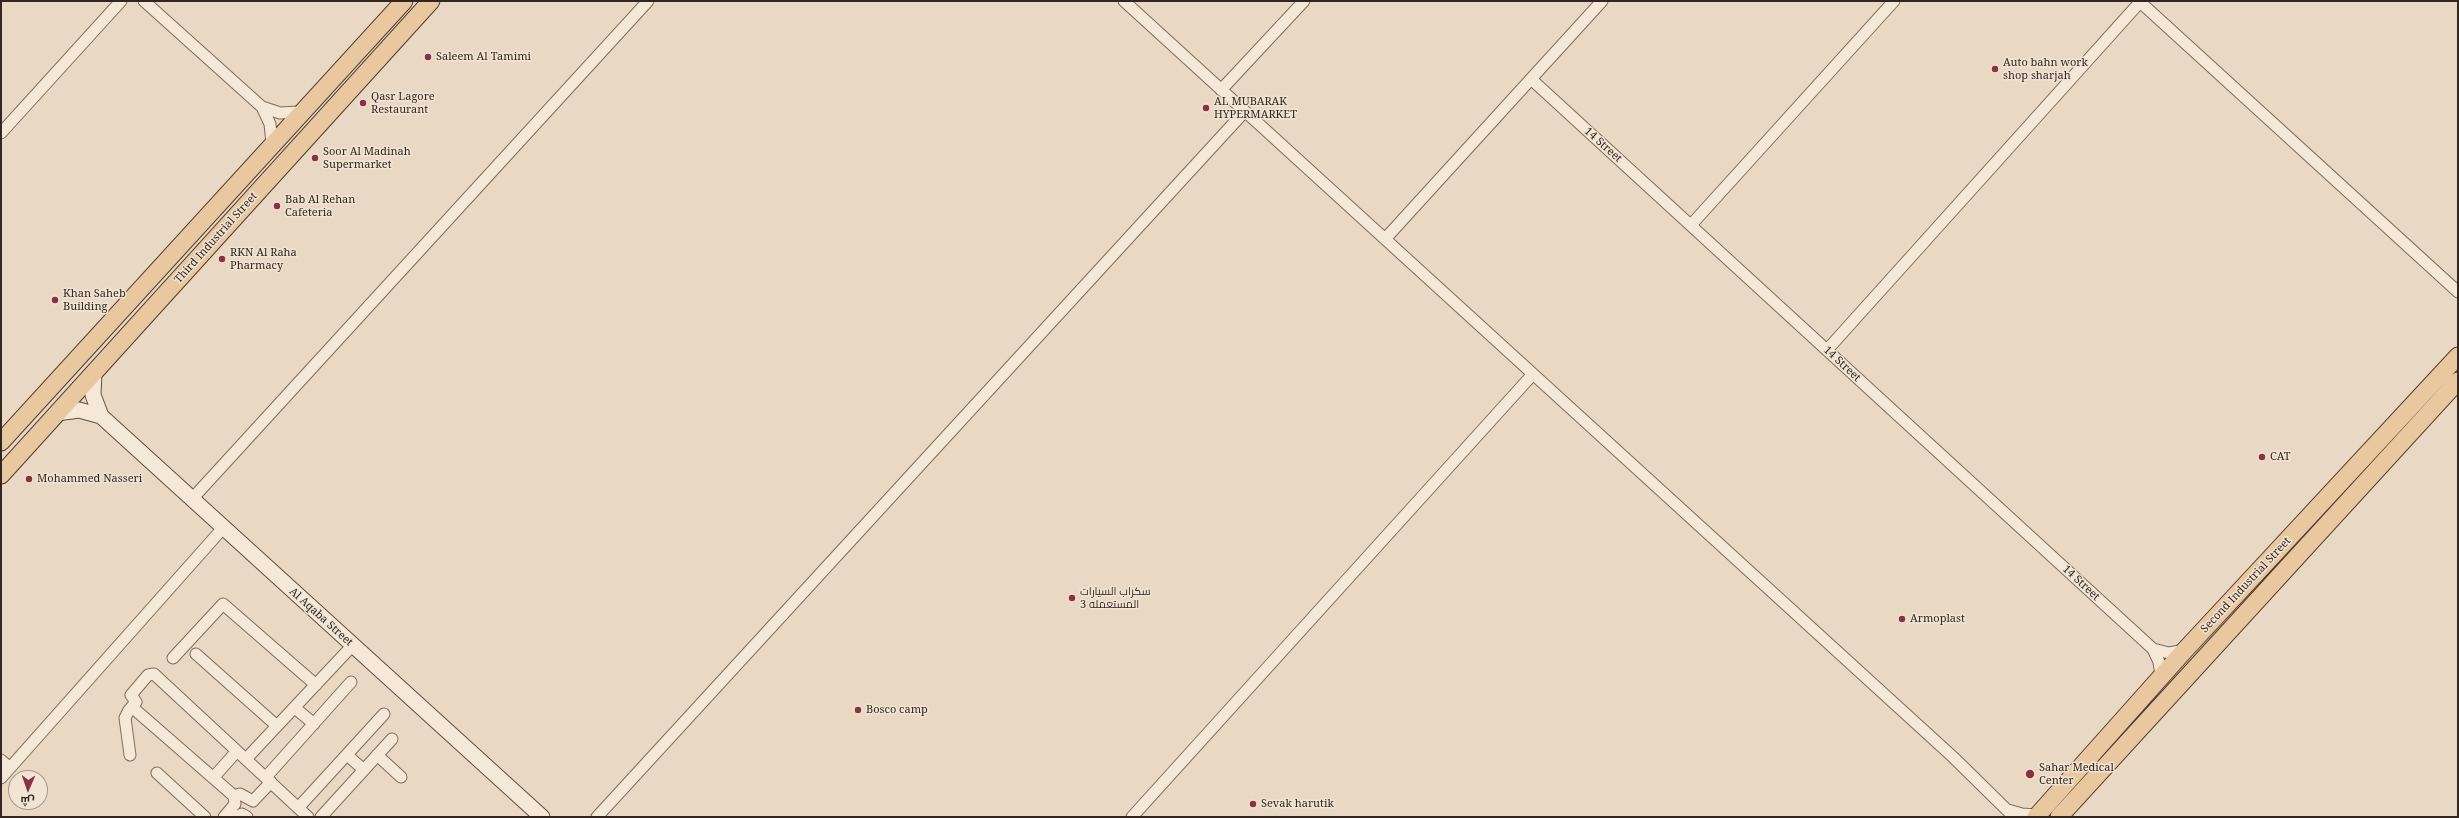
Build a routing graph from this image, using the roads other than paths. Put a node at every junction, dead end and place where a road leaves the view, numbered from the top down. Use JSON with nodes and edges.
{"nodes":[{"id":1,"x":122,"y":1,"type":"edge"},
{"id":2,"x":144,"y":1,"type":"edge"},
{"id":3,"x":404,"y":1,"type":"edge"},
{"id":4,"x":431,"y":1,"type":"edge"},
{"id":5,"x":648,"y":1,"type":"edge"},
{"id":6,"x":1124,"y":1,"type":"edge"},
{"id":7,"x":1304,"y":1,"type":"edge"},
{"id":8,"x":1602,"y":1,"type":"edge"},
{"id":9,"x":1894,"y":1,"type":"edge"},
{"id":10,"x":2140,"y":1,"type":"edge"},
{"id":11,"x":391,"y":14,"type":"junction"},
{"id":12,"x":370,"y":68,"type":"junction"},
{"id":13,"x":1531,"y":79,"type":"junction"},
{"id":14,"x":1222,"y":90,"type":"junction"},
{"id":15,"x":262,"y":107,"type":"junction"},
{"id":16,"x":1245,"y":111,"type":"junction"},
{"id":17,"x":300,"y":112,"type":"junction"},
{"id":18,"x":1,"y":133,"type":"edge"},
{"id":19,"x":272,"y":143,"type":"junction"},
{"id":20,"x":287,"y":159,"type":"junction"},
{"id":21,"x":1691,"y":225,"type":"junction"},
{"id":22,"x":1385,"y":239,"type":"junction"},
{"id":23,"x":2458,"y":292,"type":"edge"},
{"id":24,"x":1827,"y":350,"type":"junction"},
{"id":25,"x":2458,"y":356,"type":"edge"},
{"id":26,"x":94,"y":372,"type":"junction"},
{"id":27,"x":1533,"y":374,"type":"junction"},
{"id":28,"x":2458,"y":381,"type":"edge"},
{"id":29,"x":57,"y":413,"type":"junction"},
{"id":30,"x":100,"y":416,"type":"junction"},
{"id":31,"x":1,"y":442,"type":"edge"},
{"id":32,"x":1,"y":474,"type":"edge"},
{"id":33,"x":192,"y":499,"type":"junction"},
{"id":34,"x":223,"y":528,"type":"junction"},
{"id":35,"x":352,"y":646,"type":"junction"},
{"id":36,"x":2153,"y":649,"type":"junction"},
{"id":37,"x":2185,"y":650,"type":"junction"},
{"id":38,"x":196,"y":654,"type":"dead end"},
{"id":39,"x":173,"y":658,"type":"dead end"},
{"id":40,"x":2161,"y":676,"type":"junction"},
{"id":41,"x":352,"y":682,"type":"dead end"},
{"id":42,"x":316,"y":685,"type":"junction"},
{"id":43,"x":132,"y":707,"type":"junction"},
{"id":44,"x":295,"y":708,"type":"junction"},
{"id":45,"x":384,"y":714,"type":"dead end"},
{"id":46,"x":314,"y":724,"type":"junction"},
{"id":47,"x":277,"y":726,"type":"junction"},
{"id":48,"x":392,"y":739,"type":"dead end"},
{"id":49,"x":237,"y":751,"type":"junction"},
{"id":50,"x":130,"y":755,"type":"dead end"},
{"id":51,"x":347,"y":755,"type":"junction"},
{"id":52,"x":378,"y":755,"type":"junction"},
{"id":53,"x":246,"y":759,"type":"junction"},
{"id":54,"x":1,"y":760,"type":"edge"},
{"id":55,"x":10,"y":768,"type":"junction"},
{"id":56,"x":364,"y":770,"type":"junction"},
{"id":57,"x":157,"y":773,"type":"dead end"},
{"id":58,"x":401,"y":777,"type":"dead end"},
{"id":59,"x":1,"y":778,"type":"edge"},
{"id":60,"x":213,"y":778,"type":"junction"},
{"id":61,"x":269,"y":780,"type":"junction"},
{"id":62,"x":234,"y":796,"type":"junction"},
{"id":63,"x":298,"y":808,"type":"junction"},
{"id":64,"x":2011,"y":813,"type":"edge"},
{"id":65,"x":2037,"y":816,"type":"edge"},
{"id":66,"x":205,"y":817,"type":"edge"},
{"id":67,"x":224,"y":817,"type":"edge"},
{"id":68,"x":237,"y":817,"type":"edge"},
{"id":69,"x":247,"y":817,"type":"edge"},
{"id":70,"x":308,"y":817,"type":"edge"},
{"id":71,"x":321,"y":817,"type":"edge"},
{"id":72,"x":542,"y":817,"type":"edge"},
{"id":73,"x":597,"y":817,"type":"edge"},
{"id":74,"x":1132,"y":817,"type":"edge"},
{"id":75,"x":2059,"y":817,"type":"edge"}],
"edges":[{"from":1,"to":18,"type":"street"},
{"from":2,"to":15,"type":"street"},
{"from":3,"to":11,"type":"main road","name":"Third Industrial Street"},
{"from":4,"to":12,"type":"main road","name":"Third Industrial Street"},
{"from":5,"to":33,"type":"street"},
{"from":6,"to":14,"type":"street"},
{"from":7,"to":14,"type":"street"},
{"from":8,"to":13,"type":"street"},
{"from":9,"to":21,"type":"street"},
{"from":10,"to":23,"type":"street"},
{"from":10,"to":24,"type":"street"},
{"from":11,"to":12,"type":"main road"},
{"from":11,"to":17,"type":"main road","name":"Third Industrial Street"},
{"from":12,"to":20,"type":"main road","name":"Third Industrial Street"},
{"from":13,"to":21,"type":"street","name":"14 Street"},
{"from":13,"to":22,"type":"street"},
{"from":14,"to":16,"type":"street"},
{"from":15,"to":17,"type":"street"},
{"from":15,"to":19,"type":"street"},
{"from":16,"to":22,"type":"street"},
{"from":16,"to":73,"type":"street"},
{"from":17,"to":19,"type":"main road","name":"Third Industrial Street"},
{"from":17,"to":20,"type":"main road"},
{"from":19,"to":31,"type":"main road","name":"Third Industrial Street"},
{"from":20,"to":26,"type":"main road","name":"Third Industrial Street"},
{"from":21,"to":24,"type":"street","name":"14 Street"},
{"from":22,"to":27,"type":"street"},
{"from":24,"to":36,"type":"street","name":"14 Street"},
{"from":25,"to":37,"type":"main road","name":"Second Industrial Street"},
{"from":26,"to":29,"type":"main road","name":"Third Industrial Street"},
{"from":26,"to":30,"type":"street","name":"Al Aqaba Street"},
{"from":27,"to":64,"type":"street"},
{"from":27,"to":74,"type":"street"},
{"from":28,"to":75,"type":"main road","name":"Second Industrial Street"},
{"from":29,"to":30,"type":"street","name":"Al Aqaba Street"},
{"from":29,"to":32,"type":"main road","name":"Third Industrial Street"},
{"from":30,"to":33,"type":"street","name":"Al Aqaba Street"},
{"from":33,"to":34,"type":"street","name":"Al Aqaba Street"},
{"from":34,"to":35,"type":"street","name":"Al Aqaba Street"},
{"from":34,"to":55,"type":"street"},
{"from":35,"to":42,"type":"street"},
{"from":35,"to":72,"type":"street","name":"Al Aqaba Street"},
{"from":36,"to":37,"type":"street"},
{"from":36,"to":40,"type":"street","name":"14 Street"},
{"from":37,"to":40,"type":"main road","name":"Second Industrial Street"},
{"from":38,"to":47,"type":"street"},
{"from":39,"to":42,"type":"street"},
{"from":40,"to":65,"type":"main road","name":"Second Industrial Street"},
{"from":41,"to":46,"type":"street"},
{"from":42,"to":44,"type":"street"},
{"from":43,"to":49,"type":"street"},
{"from":43,"to":50,"type":"street"},
{"from":43,"to":60,"type":"street"},
{"from":44,"to":46,"type":"street"},
{"from":44,"to":47,"type":"street"},
{"from":45,"to":51,"type":"street"},
{"from":46,"to":61,"type":"street"},
{"from":47,"to":53,"type":"street"},
{"from":48,"to":52,"type":"street"},
{"from":49,"to":53,"type":"street"},
{"from":49,"to":60,"type":"street"},
{"from":51,"to":56,"type":"street"},
{"from":51,"to":63,"type":"street"},
{"from":52,"to":56,"type":"street"},
{"from":52,"to":58,"type":"street"},
{"from":53,"to":61,"type":"street"},
{"from":54,"to":55,"type":"street"},
{"from":55,"to":59,"type":"street"},
{"from":56,"to":71,"type":"street"},
{"from":57,"to":66,"type":"street"},
{"from":60,"to":62,"type":"street"},
{"from":61,"to":62,"type":"street"},
{"from":61,"to":63,"type":"street"},
{"from":62,"to":67,"type":"street"},
{"from":63,"to":70,"type":"street"},
{"from":64,"to":65,"type":"street"},
{"from":68,"to":69,"type":"street"}]}
